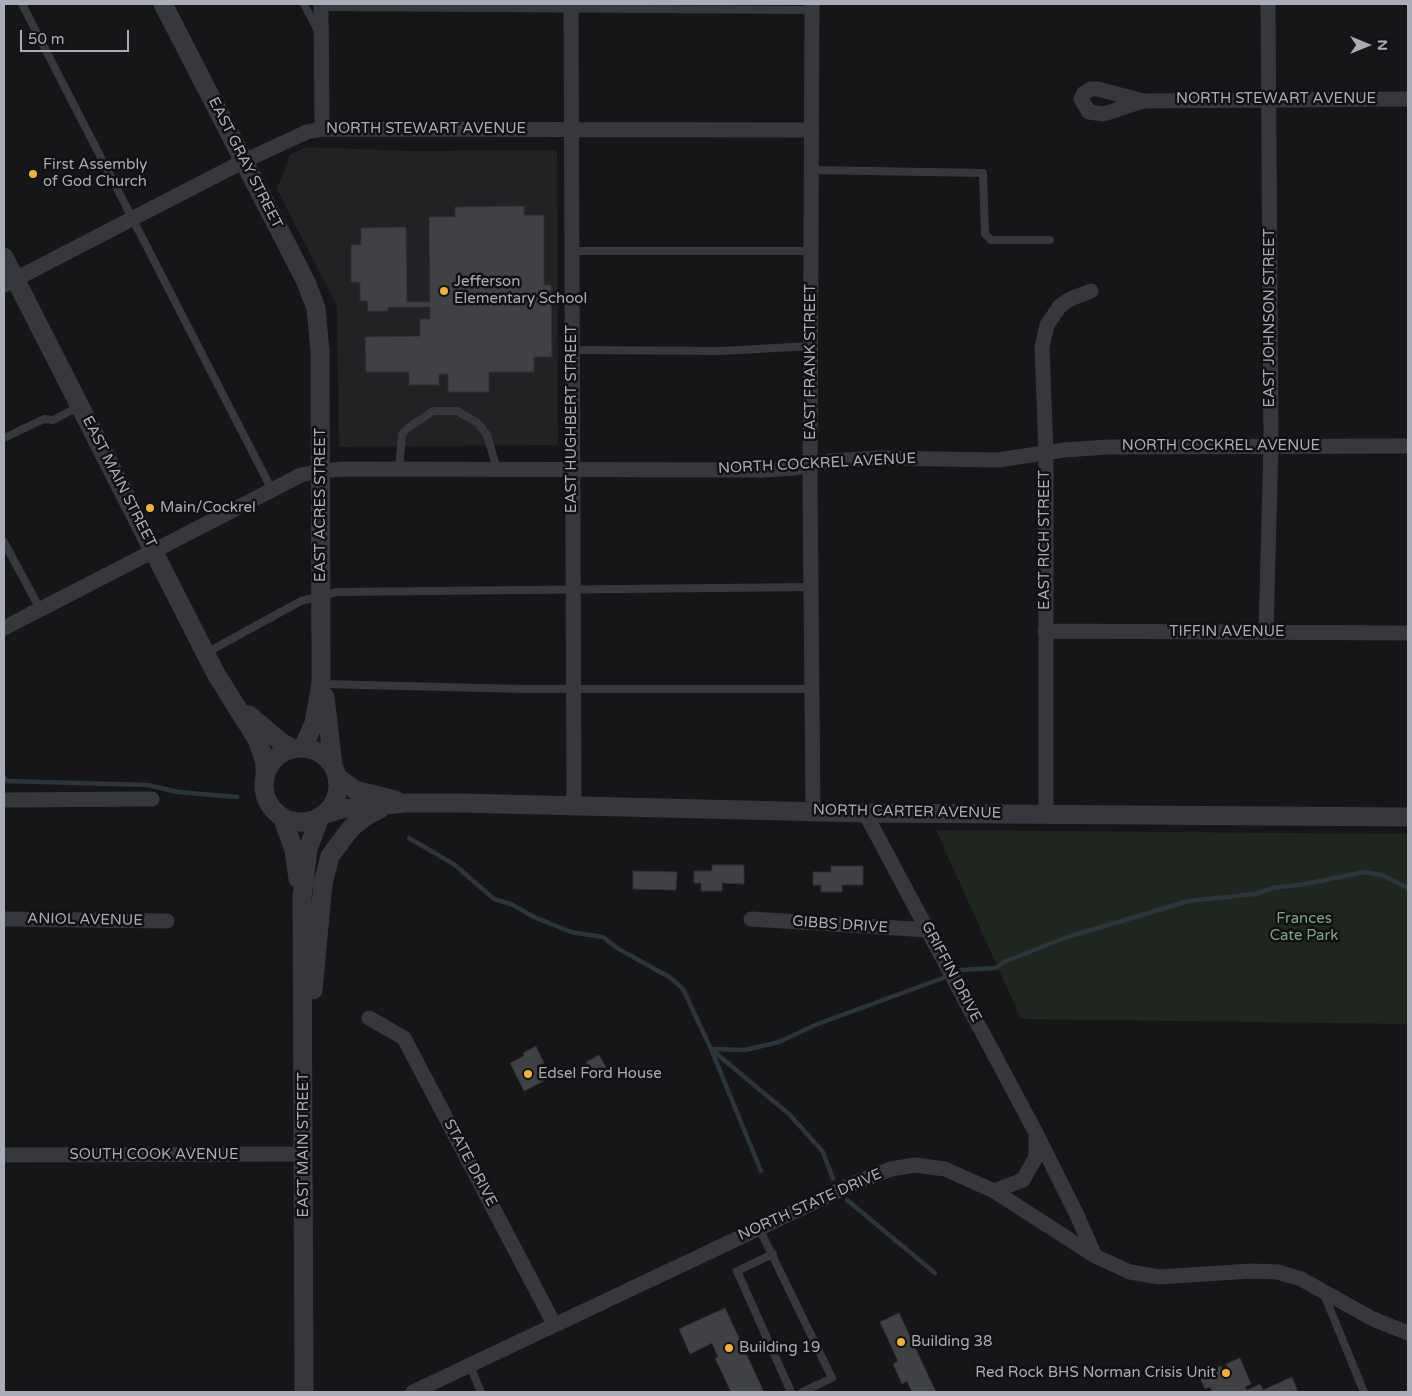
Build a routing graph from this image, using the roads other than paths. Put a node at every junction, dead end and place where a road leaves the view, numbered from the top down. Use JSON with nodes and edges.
{"nodes":[{"id":1,"x":22,"y":4,"type":"edge"},
{"id":2,"x":163,"y":4,"type":"edge"},
{"id":3,"x":304,"y":4,"type":"edge"},
{"id":4,"x":1268,"y":4,"type":"edge"},
{"id":5,"x":320,"y":5,"type":"edge"},
{"id":6,"x":571,"y":6,"type":"edge"},
{"id":7,"x":812,"y":7,"type":"edge"},
{"id":8,"x":321,"y":37,"type":"junction"},
{"id":9,"x":1268,"y":98,"type":"junction"},
{"id":10,"x":1408,"y":99,"type":"edge"},
{"id":11,"x":1143,"y":101,"type":"dead end"},
{"id":12,"x":322,"y":129,"type":"junction"},
{"id":13,"x":572,"y":129,"type":"junction"},
{"id":14,"x":812,"y":130,"type":"junction"},
{"id":15,"x":244,"y":161,"type":"junction"},
{"id":16,"x":811,"y":170,"type":"junction"},
{"id":17,"x":132,"y":218,"type":"junction"},
{"id":18,"x":1050,"y":240,"type":"dead end"},
{"id":19,"x":572,"y":251,"type":"junction"},
{"id":20,"x":811,"y":251,"type":"junction"},
{"id":21,"x":4,"y":257,"type":"edge"},
{"id":22,"x":9,"y":282,"type":"edge"},
{"id":23,"x":1091,"y":291,"type":"dead end"},
{"id":24,"x":319,"y":326,"type":"joint"},
{"id":25,"x":811,"y":346,"type":"junction"},
{"id":26,"x":572,"y":350,"type":"junction"},
{"id":27,"x":80,"y":406,"type":"junction"},
{"id":28,"x":4,"y":438,"type":"edge"},
{"id":29,"x":1271,"y":445,"type":"junction"},
{"id":30,"x":1408,"y":446,"type":"edge"},
{"id":31,"x":1046,"y":452,"type":"junction"},
{"id":32,"x":810,"y":465,"type":"junction"},
{"id":33,"x":399,"y":469,"type":"junction"},
{"id":34,"x":497,"y":469,"type":"junction"},
{"id":35,"x":572,"y":469,"type":"junction"},
{"id":36,"x":321,"y":471,"type":"junction"},
{"id":37,"x":272,"y":490,"type":"junction"},
{"id":38,"x":4,"y":542,"type":"edge"},
{"id":39,"x":154,"y":551,"type":"junction"},
{"id":40,"x":811,"y":587,"type":"junction"},
{"id":41,"x":572,"y":589,"type":"junction"},
{"id":42,"x":321,"y":596,"type":"junction"},
{"id":43,"x":40,"y":609,"type":"junction"},
{"id":44,"x":4,"y":628,"type":"edge"},
{"id":45,"x":1045,"y":631,"type":"junction"},
{"id":46,"x":1266,"y":632,"type":"junction"},
{"id":47,"x":1408,"y":633,"type":"edge"},
{"id":48,"x":206,"y":653,"type":"junction"},
{"id":49,"x":321,"y":684,"type":"junction"},
{"id":50,"x":573,"y":688,"type":"junction"},
{"id":51,"x":812,"y":689,"type":"junction"},
{"id":52,"x":237,"y":706,"type":"junction"},
{"id":53,"x":298,"y":748,"type":"junction"},
{"id":54,"x":335,"y":771,"type":"junction"},
{"id":55,"x":265,"y":780,"type":"junction"},
{"id":56,"x":152,"y":799,"type":"dead end"},
{"id":57,"x":4,"y":800,"type":"edge"},
{"id":58,"x":406,"y":803,"type":"junction"},
{"id":59,"x":574,"y":805,"type":"junction"},
{"id":60,"x":385,"y":807,"type":"junction"},
{"id":61,"x":813,"y":811,"type":"junction"},
{"id":62,"x":865,"y":812,"type":"junction"},
{"id":63,"x":1046,"y":814,"type":"junction"},
{"id":64,"x":322,"y":816,"type":"junction"},
{"id":65,"x":282,"y":817,"type":"junction"},
{"id":66,"x":1408,"y":817,"type":"edge"},
{"id":67,"x":302,"y":897,"type":"junction"},
{"id":68,"x":4,"y":919,"type":"edge"},
{"id":69,"x":751,"y":919,"type":"dead end"},
{"id":70,"x":166,"y":920,"type":"dead end"},
{"id":71,"x":929,"y":930,"type":"junction"},
{"id":72,"x":369,"y":1018,"type":"dead end"},
{"id":73,"x":304,"y":1081,"type":"junction"},
{"id":74,"x":1035,"y":1131,"type":"junction"},
{"id":75,"x":304,"y":1154,"type":"junction"},
{"id":76,"x":4,"y":1156,"type":"edge"},
{"id":77,"x":994,"y":1191,"type":"junction"},
{"id":78,"x":759,"y":1228,"type":"junction"},
{"id":79,"x":773,"y":1254,"type":"junction"},
{"id":80,"x":1095,"y":1256,"type":"junction"},
{"id":81,"x":1322,"y":1291,"type":"junction"},
{"id":82,"x":554,"y":1324,"type":"junction"},
{"id":83,"x":1408,"y":1333,"type":"edge"},
{"id":84,"x":469,"y":1364,"type":"junction"},
{"id":85,"x":304,"y":1392,"type":"edge"},
{"id":86,"x":414,"y":1392,"type":"edge"},
{"id":87,"x":481,"y":1392,"type":"edge"},
{"id":88,"x":791,"y":1392,"type":"edge"},
{"id":89,"x":802,"y":1392,"type":"edge"},
{"id":90,"x":1364,"y":1392,"type":"edge"}],
"edges":[{"from":1,"to":17,"type":"lane"},
{"from":2,"to":15,"type":"street","name":"EAST GRAY STREET"},
{"from":3,"to":8,"type":"lane"},
{"from":4,"to":9,"type":"street","name":"EAST JOHNSON STREET"},
{"from":5,"to":6,"type":"lane"},
{"from":5,"to":8,"type":"street"},
{"from":6,"to":7,"type":"lane"},
{"from":6,"to":13,"type":"street","name":"EAST HUGHBERT STREET"},
{"from":7,"to":14,"type":"street","name":"EAST FRANK STREET"},
{"from":8,"to":12,"type":"street"},
{"from":9,"to":10,"type":"street","name":"NORTH STEWART AVENUE"},
{"from":9,"to":11,"type":"street","name":"NORTH STEWART AVENUE"},
{"from":9,"to":29,"type":"street","name":"EAST JOHNSON STREET"},
{"from":12,"to":13,"type":"street","name":"NORTH STEWART AVENUE"},
{"from":12,"to":15,"type":"street","name":"NORTH STEWART AVENUE"},
{"from":13,"to":14,"type":"street","name":"NORTH STEWART AVENUE"},
{"from":13,"to":19,"type":"street","name":"EAST HUGHBERT STREET"},
{"from":14,"to":16,"type":"street","name":"EAST FRANK STREET"},
{"from":15,"to":17,"type":"street","name":"NORTH STEWART AVENUE"},
{"from":15,"to":24,"type":"street","name":"EAST GRAY STREET"},
{"from":16,"to":18,"type":"lane"},
{"from":16,"to":20,"type":"street","name":"EAST FRANK STREET"},
{"from":17,"to":22,"type":"street","name":"NORTH STEWART AVENUE"},
{"from":17,"to":37,"type":"lane"},
{"from":19,"to":20,"type":"lane"},
{"from":19,"to":26,"type":"street","name":"EAST HUGHBERT STREET"},
{"from":20,"to":25,"type":"street","name":"EAST FRANK STREET"},
{"from":21,"to":22,"type":"street","name":"EAST MAIN STREET"},
{"from":22,"to":27,"type":"street","name":"EAST MAIN STREET"},
{"from":23,"to":31,"type":"street","name":"EAST RICH STREET"},
{"from":24,"to":36,"type":"street","name":"EAST ACRES STREET"},
{"from":25,"to":26,"type":"lane"},
{"from":25,"to":32,"type":"street","name":"EAST FRANK STREET"},
{"from":26,"to":35,"type":"street","name":"EAST HUGHBERT STREET"},
{"from":27,"to":28,"type":"lane"},
{"from":27,"to":39,"type":"street","name":"EAST MAIN STREET"},
{"from":29,"to":30,"type":"street","name":"NORTH COCKREL AVENUE"},
{"from":29,"to":31,"type":"street","name":"NORTH COCKREL AVENUE"},
{"from":29,"to":46,"type":"street","name":"EAST JOHNSON STREET"},
{"from":31,"to":32,"type":"street","name":"NORTH COCKREL AVENUE"},
{"from":31,"to":45,"type":"street","name":"EAST RICH STREET"},
{"from":32,"to":35,"type":"street","name":"NORTH COCKREL AVENUE"},
{"from":32,"to":40,"type":"street","name":"EAST FRANK STREET"},
{"from":33,"to":34,"type":"street","name":"NORTH COCKREL AVENUE"},
{"from":33,"to":34,"type":"lane"},
{"from":33,"to":36,"type":"street","name":"NORTH COCKREL AVENUE"},
{"from":34,"to":35,"type":"street","name":"NORTH COCKREL AVENUE"},
{"from":35,"to":41,"type":"street","name":"EAST HUGHBERT STREET"},
{"from":36,"to":37,"type":"street","name":"NORTH COCKREL AVENUE"},
{"from":36,"to":42,"type":"street","name":"EAST ACRES STREET"},
{"from":37,"to":39,"type":"street","name":"NORTH COCKREL AVENUE"},
{"from":38,"to":43,"type":"lane"},
{"from":39,"to":43,"type":"street","name":"NORTH COCKREL AVENUE"},
{"from":39,"to":48,"type":"street","name":"EAST MAIN STREET"},
{"from":40,"to":41,"type":"lane"},
{"from":40,"to":51,"type":"street","name":"EAST FRANK STREET"},
{"from":41,"to":42,"type":"lane"},
{"from":41,"to":50,"type":"street","name":"EAST HUGHBERT STREET"},
{"from":42,"to":48,"type":"lane"},
{"from":42,"to":49,"type":"street","name":"EAST ACRES STREET"},
{"from":43,"to":44,"type":"street","name":"NORTH COCKREL AVENUE"},
{"from":45,"to":46,"type":"street","name":"TIFFIN AVENUE"},
{"from":45,"to":63,"type":"street","name":"EAST RICH STREET"},
{"from":46,"to":47,"type":"street","name":"TIFFIN AVENUE"},
{"from":48,"to":52,"type":"street","name":"EAST MAIN STREET"},
{"from":49,"to":50,"type":"lane"},
{"from":49,"to":53,"type":"street","name":"EAST ACRES STREET"},
{"from":49,"to":54,"type":"street","name":"EAST ACRES STREET"},
{"from":50,"to":51,"type":"lane"},
{"from":50,"to":59,"type":"street","name":"EAST HUGHBERT STREET"},
{"from":51,"to":61,"type":"street","name":"EAST FRANK STREET"},
{"from":52,"to":53,"type":"street","name":"EAST MAIN STREET"},
{"from":52,"to":55,"type":"street","name":"EAST MAIN STREET"},
{"from":53,"to":54,"type":"street"},
{"from":53,"to":55,"type":"street"},
{"from":54,"to":58,"type":"street","name":"NORTH CARTER AVENUE"},
{"from":54,"to":64,"type":"street"},
{"from":55,"to":65,"type":"street"},
{"from":56,"to":57,"type":"street"},
{"from":58,"to":59,"type":"street","name":"NORTH CARTER AVENUE"},
{"from":58,"to":60,"type":"street","name":"NORTH CARTER AVENUE"},
{"from":59,"to":61,"type":"street","name":"NORTH CARTER AVENUE"},
{"from":60,"to":64,"type":"street","name":"NORTH CARTER AVENUE"},
{"from":60,"to":73,"type":"street"},
{"from":61,"to":62,"type":"street","name":"NORTH CARTER AVENUE"},
{"from":62,"to":63,"type":"street","name":"NORTH CARTER AVENUE"},
{"from":62,"to":71,"type":"street","name":"GRIFFIN DRIVE"},
{"from":63,"to":66,"type":"street","name":"NORTH CARTER AVENUE"},
{"from":64,"to":65,"type":"street"},
{"from":64,"to":67,"type":"street","name":"EAST MAIN STREET"},
{"from":65,"to":67,"type":"street","name":"EAST MAIN STREET"},
{"from":67,"to":73,"type":"street","name":"EAST MAIN STREET"},
{"from":68,"to":70,"type":"street","name":"ANIOL AVENUE"},
{"from":69,"to":71,"type":"street","name":"GIBBS DRIVE"},
{"from":71,"to":74,"type":"street","name":"GRIFFIN DRIVE"},
{"from":72,"to":82,"type":"street","name":"STATE DRIVE"},
{"from":73,"to":75,"type":"street","name":"EAST MAIN STREET"},
{"from":74,"to":77,"type":"street","name":"GRIFFIN DRIVE"},
{"from":74,"to":80,"type":"street","name":"GRIFFIN DRIVE"},
{"from":75,"to":76,"type":"street","name":"SOUTH COOK AVENUE"},
{"from":75,"to":85,"type":"street","name":"EAST MAIN STREET"},
{"from":77,"to":78,"type":"street","name":"NORTH STATE DRIVE"},
{"from":77,"to":80,"type":"street","name":"NORTH STATE DRIVE"},
{"from":78,"to":79,"type":"lane"},
{"from":78,"to":82,"type":"street","name":"NORTH STATE DRIVE"},
{"from":79,"to":88,"type":"lane"},
{"from":79,"to":89,"type":"lane"},
{"from":80,"to":81,"type":"street","name":"NORTH STATE DRIVE"},
{"from":81,"to":83,"type":"street","name":"NORTH STATE DRIVE"},
{"from":81,"to":90,"type":"lane"},
{"from":82,"to":84,"type":"street","name":"NORTH STATE DRIVE"},
{"from":84,"to":86,"type":"street","name":"NORTH STATE DRIVE"},
{"from":84,"to":87,"type":"lane"}]}
